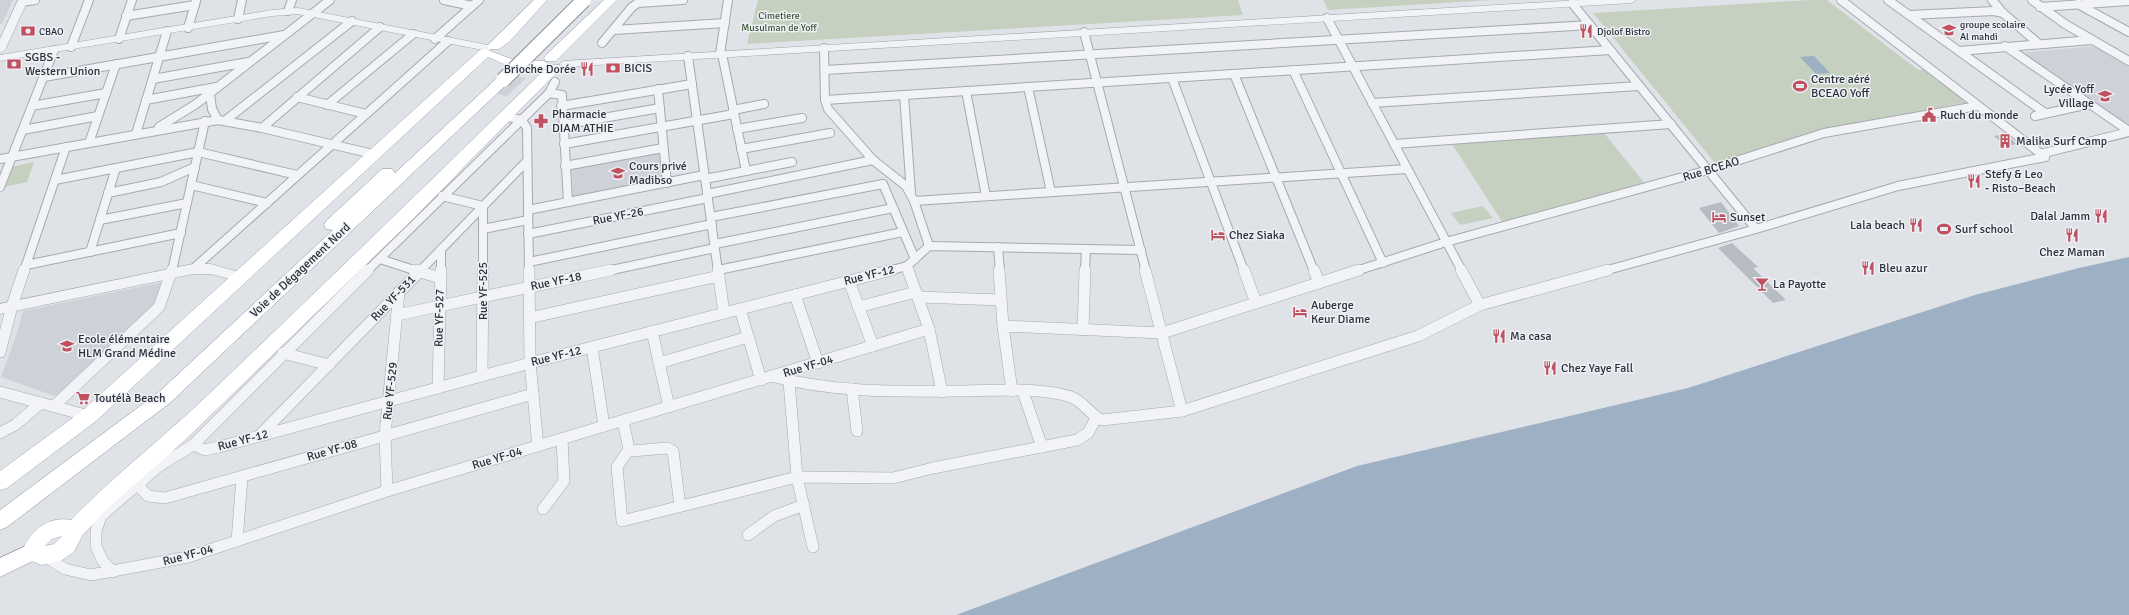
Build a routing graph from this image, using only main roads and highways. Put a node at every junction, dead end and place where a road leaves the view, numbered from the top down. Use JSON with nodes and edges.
{"nodes":[{"id":1,"x":541,"y":0,"type":"edge"},
{"id":2,"x":572,"y":0,"type":"edge"},
{"id":3,"x":584,"y":0,"type":"edge"},
{"id":4,"x":611,"y":0,"type":"edge"},
{"id":5,"x":495,"y":50,"type":"junction"},
{"id":6,"x":554,"y":68,"type":"junction"},
{"id":7,"x":498,"y":78,"type":"junction"},
{"id":8,"x":0,"y":482,"type":"edge"},
{"id":9,"x":0,"y":510,"type":"edge"},
{"id":10,"x":0,"y":521,"type":"edge"},
{"id":11,"x":0,"y":568,"type":"edge"}],
"edges":[{"from":1,"to":5,"type":"main road"},
{"from":2,"to":7,"type":"main road","name":"Voie de Dégagement Nord"},
{"from":3,"to":7,"type":"main road","name":"Voie de Dégagement Nord","bridge":true},
{"from":4,"to":6,"type":"main road"},
{"from":5,"to":6,"type":"main road"},
{"from":5,"to":8,"type":"main road"},
{"from":6,"to":11,"type":"main road"},
{"from":7,"to":9,"type":"main road","name":"Voie de Dégagement Nord"},
{"from":7,"to":10,"type":"main road","name":"Voie de Dégagement Nord"}]}
